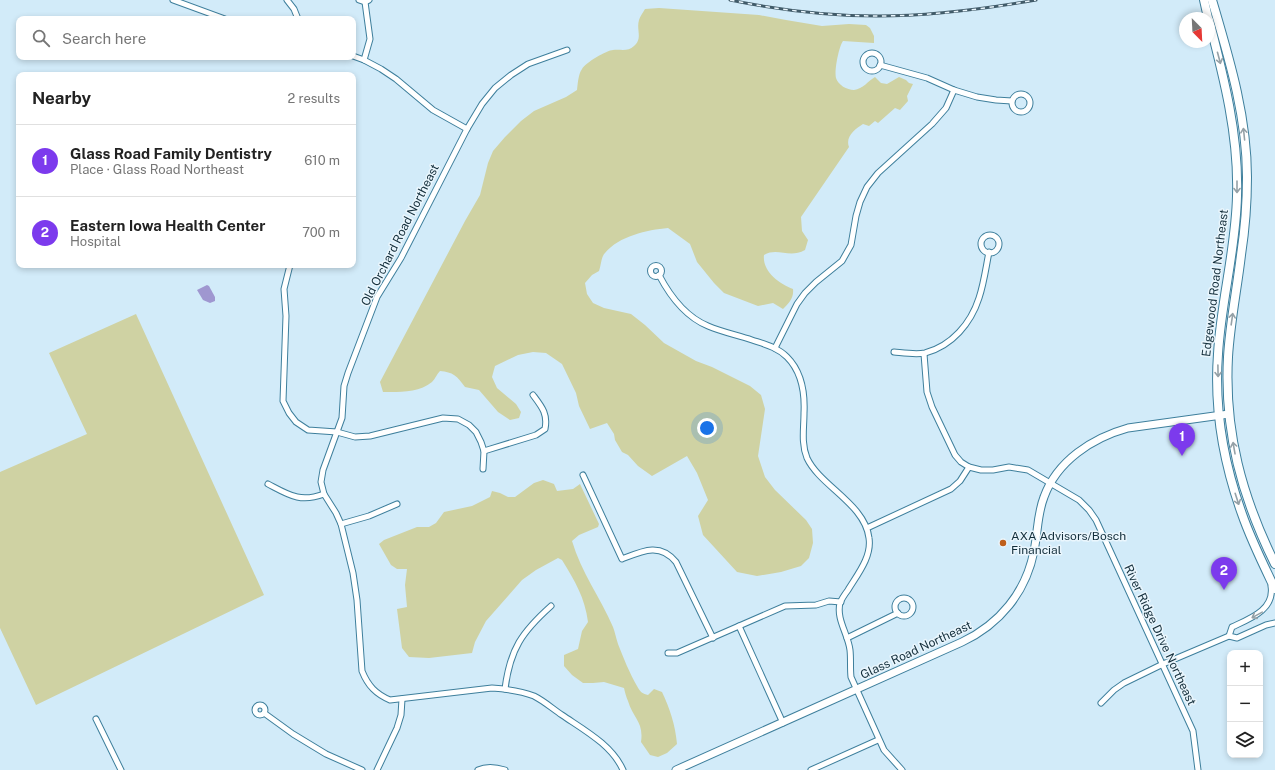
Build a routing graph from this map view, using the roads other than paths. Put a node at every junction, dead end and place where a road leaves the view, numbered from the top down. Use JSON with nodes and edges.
{"nodes":[{"id":1,"x":173,"y":0,"type":"edge"},
{"id":2,"x":287,"y":0,"type":"edge"},
{"id":3,"x":359,"y":0,"type":"edge"},
{"id":4,"x":1204,"y":0,"type":"edge"},
{"id":5,"x":1212,"y":0,"type":"edge"},
{"id":6,"x":367,"y":1,"type":"edge"},
{"id":7,"x":1207,"y":12,"type":"edge"},
{"id":8,"x":217,"y":16,"type":"edge"},
{"id":9,"x":297,"y":16,"type":"edge"},
{"id":10,"x":1215,"y":44,"type":"edge"},
{"id":11,"x":567,"y":50,"type":"dead end"},
{"id":12,"x":356,"y":57,"type":"edge"},
{"id":13,"x":364,"y":60,"type":"junction"},
{"id":14,"x":880,"y":65,"type":"dead end"},
{"id":15,"x":954,"y":90,"type":"junction"},
{"id":16,"x":1012,"y":101,"type":"dead end"},
{"id":17,"x":466,"y":129,"type":"junction"},
{"id":18,"x":989,"y":252,"type":"dead end"},
{"id":19,"x":1230,"y":264,"type":"junction"},
{"id":20,"x":289,"y":268,"type":"edge"},
{"id":21,"x":659,"y":275,"type":"dead end"},
{"id":22,"x":1236,"y":288,"type":"junction"},
{"id":23,"x":775,"y":348,"type":"junction"},
{"id":24,"x":894,"y":352,"type":"dead end"},
{"id":25,"x":924,"y":354,"type":"junction"},
{"id":26,"x":533,"y":395,"type":"dead end"},
{"id":27,"x":1229,"y":414,"type":"junction"},
{"id":28,"x":1219,"y":415,"type":"junction"},
{"id":29,"x":338,"y":432,"type":"junction"},
{"id":30,"x":484,"y":451,"type":"junction"},
{"id":31,"x":969,"y":467,"type":"junction"},
{"id":32,"x":483,"y":469,"type":"dead end"},
{"id":33,"x":583,"y":475,"type":"dead end"},
{"id":34,"x":1050,"y":482,"type":"junction"},
{"id":35,"x":268,"y":484,"type":"dead end"},
{"id":36,"x":324,"y":494,"type":"junction"},
{"id":37,"x":397,"y":504,"type":"dead end"},
{"id":38,"x":341,"y":524,"type":"junction"},
{"id":39,"x":867,"y":528,"type":"junction"},
{"id":40,"x":1275,"y":564,"type":"edge"},
{"id":41,"x":1266,"y":570,"type":"junction"},
{"id":42,"x":1275,"y":589,"type":"edge"},
{"id":43,"x":841,"y":602,"type":"junction"},
{"id":44,"x":551,"y":606,"type":"dead end"},
{"id":45,"x":898,"y":613,"type":"dead end"},
{"id":46,"x":1275,"y":623,"type":"edge"},
{"id":47,"x":739,"y":626,"type":"junction"},
{"id":48,"x":1229,"y":636,"type":"junction"},
{"id":49,"x":713,"y":638,"type":"junction"},
{"id":50,"x":848,"y":638,"type":"junction"},
{"id":51,"x":668,"y":653,"type":"dead end"},
{"id":52,"x":1163,"y":664,"type":"junction"},
{"id":53,"x":505,"y":689,"type":"junction"},
{"id":54,"x":857,"y":690,"type":"junction"},
{"id":55,"x":402,"y":699,"type":"junction"},
{"id":56,"x":1101,"y":703,"type":"dead end"},
{"id":57,"x":264,"y":713,"type":"dead end"},
{"id":58,"x":96,"y":719,"type":"dead end"},
{"id":59,"x":783,"y":723,"type":"junction"},
{"id":60,"x":878,"y":740,"type":"junction"},
{"id":61,"x":679,"y":769,"type":"edge"},
{"id":62,"x":121,"y":770,"type":"edge"},
{"id":63,"x":362,"y":770,"type":"edge"},
{"id":64,"x":377,"y":770,"type":"edge"},
{"id":65,"x":478,"y":770,"type":"edge"},
{"id":66,"x":505,"y":770,"type":"edge"},
{"id":67,"x":623,"y":770,"type":"edge"},
{"id":68,"x":811,"y":770,"type":"edge"},
{"id":69,"x":902,"y":770,"type":"edge"},
{"id":70,"x":1198,"y":770,"type":"edge"}],
"edges":[{"from":1,"to":8,"type":"street"},
{"from":2,"to":9,"type":"street"},
{"from":3,"to":6,"type":"street"},
{"from":4,"to":7,"type":"main road","name":"Edgewood Road Northeast"},
{"from":22,"to":5,"type":"main road","name":"Edgewood Road Northeast","one_way":true},
{"from":6,"to":13,"type":"street"},
{"from":10,"to":19,"type":"main road","name":"Edgewood Road Northeast","one_way":true},
{"from":11,"to":17,"type":"street","name":"Old Orchard Road Northeast"},
{"from":12,"to":13,"type":"street"},
{"from":13,"to":17,"type":"street"},
{"from":14,"to":15,"type":"street"},
{"from":15,"to":16,"type":"street"},
{"from":15,"to":23,"type":"street"},
{"from":17,"to":29,"type":"street","name":"Old Orchard Road Northeast"},
{"from":18,"to":25,"type":"street"},
{"from":19,"to":22,"type":"main road"},
{"from":19,"to":28,"type":"main road","name":"Edgewood Road Northeast","one_way":true},
{"from":20,"to":29,"type":"street"},
{"from":21,"to":23,"type":"street"},
{"from":27,"to":22,"type":"main road","name":"Edgewood Road Northeast","one_way":true},
{"from":23,"to":39,"type":"street"},
{"from":24,"to":25,"type":"street"},
{"from":25,"to":31,"type":"street"},
{"from":26,"to":30,"type":"street"},
{"from":27,"to":28,"type":"street","name":"Glass Road Northeast"},
{"from":40,"to":27,"type":"main road","name":"Edgewood Road Northeast","one_way":true},
{"from":28,"to":34,"type":"street","name":"Glass Road Northeast"},
{"from":28,"to":41,"type":"main road","name":"Edgewood Road Northeast","one_way":true},
{"from":29,"to":30,"type":"street"},
{"from":29,"to":36,"type":"street","name":"Old Orchard Road Northeast"},
{"from":30,"to":32,"type":"street"},
{"from":31,"to":34,"type":"street","name":"River Ridge Drive Northeast"},
{"from":31,"to":39,"type":"street"},
{"from":33,"to":49,"type":"street"},
{"from":34,"to":52,"type":"street","name":"River Ridge Drive Northeast"},
{"from":34,"to":54,"type":"street","name":"Glass Road Northeast"},
{"from":35,"to":36,"type":"street"},
{"from":36,"to":38,"type":"street","name":"Old Orchard Road Northeast"},
{"from":37,"to":38,"type":"street"},
{"from":38,"to":55,"type":"street","name":"Old Orchard Road Northeast"},
{"from":39,"to":43,"type":"street"},
{"from":41,"to":42,"type":"main road","name":"Edgewood Road Northeast"},
{"from":41,"to":48,"type":"street","one_way":true},
{"from":43,"to":47,"type":"street"},
{"from":43,"to":50,"type":"street"},
{"from":44,"to":53,"type":"street"},
{"from":45,"to":50,"type":"street"},
{"from":46,"to":48,"type":"street"},
{"from":47,"to":49,"type":"street"},
{"from":47,"to":59,"type":"street"},
{"from":48,"to":52,"type":"street"},
{"from":49,"to":51,"type":"street"},
{"from":50,"to":54,"type":"street"},
{"from":52,"to":56,"type":"street"},
{"from":52,"to":70,"type":"street","name":"River Ridge Drive Northeast"},
{"from":53,"to":55,"type":"street","name":"Old Orchard Road Northeast"},
{"from":53,"to":67,"type":"street","name":"Old Orchard Road Northeast"},
{"from":54,"to":59,"type":"street","name":"Glass Road Northeast"},
{"from":54,"to":60,"type":"street"},
{"from":55,"to":64,"type":"street"},
{"from":57,"to":63,"type":"street"},
{"from":58,"to":62,"type":"street"},
{"from":59,"to":61,"type":"street","name":"Glass Road Northeast"},
{"from":60,"to":68,"type":"street"},
{"from":60,"to":69,"type":"street"},
{"from":65,"to":66,"type":"street"}]}
